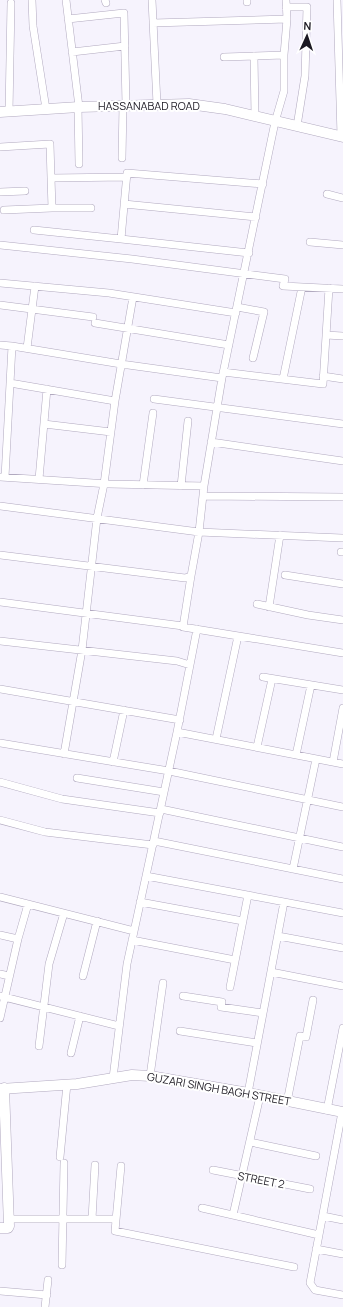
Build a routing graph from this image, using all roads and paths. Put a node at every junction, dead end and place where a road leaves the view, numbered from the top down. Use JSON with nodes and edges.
{"nodes":[{"id":1,"x":32,"y":0,"type":"edge"},
{"id":2,"x":66,"y":0,"type":"edge"},
{"id":3,"x":152,"y":0,"type":"edge"},
{"id":4,"x":339,"y":2,"type":"edge"},
{"id":5,"x":11,"y":3,"type":"dead end"},
{"id":6,"x":286,"y":4,"type":"edge"},
{"id":7,"x":68,"y":19,"type":"junction"},
{"id":8,"x":287,"y":19,"type":"junction"},
{"id":9,"x":153,"y":23,"type":"junction"},
{"id":10,"x":125,"y":46,"type":"junction"},
{"id":11,"x":72,"y":52,"type":"junction"},
{"id":12,"x":254,"y":56,"type":"junction"},
{"id":13,"x":284,"y":56,"type":"junction"},
{"id":14,"x":224,"y":57,"type":"dead end"},
{"id":15,"x":157,"y":104,"type":"junction"},
{"id":16,"x":125,"y":105,"type":"junction"},
{"id":17,"x":79,"y":107,"type":"junction"},
{"id":18,"x":46,"y":109,"type":"junction"},
{"id":19,"x":5,"y":112,"type":"edge"},
{"id":20,"x":255,"y":116,"type":"junction"},
{"id":21,"x":275,"y":122,"type":"junction"},
{"id":22,"x":297,"y":126,"type":"junction"},
{"id":23,"x":342,"y":136,"type":"edge"},
{"id":24,"x":0,"y":147,"type":"edge"},
{"id":25,"x":122,"y":158,"type":"dead end"},
{"id":26,"x":79,"y":164,"type":"dead end"},
{"id":27,"x":127,"y":177,"type":"junction"},
{"id":28,"x":51,"y":178,"type":"junction"},
{"id":29,"x":263,"y":184,"type":"junction"},
{"id":30,"x":24,"y":191,"type":"dead end"},
{"id":31,"x":0,"y":192,"type":"edge"},
{"id":32,"x":327,"y":194,"type":"dead end"},
{"id":33,"x":343,"y":198,"type":"edge"},
{"id":34,"x":124,"y":204,"type":"junction"},
{"id":35,"x":52,"y":208,"type":"junction"},
{"id":36,"x":91,"y":208,"type":"dead end"},
{"id":37,"x":4,"y":210,"type":"dead end"},
{"id":38,"x":256,"y":217,"type":"junction"},
{"id":39,"x":34,"y":230,"type":"dead end"},
{"id":40,"x":121,"y":239,"type":"junction"},
{"id":41,"x":310,"y":242,"type":"dead end"},
{"id":42,"x":0,"y":245,"type":"edge"},
{"id":43,"x":343,"y":245,"type":"edge"},
{"id":44,"x":249,"y":253,"type":"junction"},
{"id":45,"x":244,"y":275,"type":"junction"},
{"id":46,"x":0,"y":283,"type":"edge"},
{"id":47,"x":35,"y":286,"type":"junction"},
{"id":48,"x":302,"y":287,"type":"junction"},
{"id":49,"x":329,"y":288,"type":"junction"},
{"id":50,"x":343,"y":289,"type":"edge"},
{"id":51,"x":133,"y":296,"type":"junction"},
{"id":52,"x":0,"y":305,"type":"edge"},
{"id":53,"x":32,"y":309,"type":"junction"},
{"id":54,"x":237,"y":310,"type":"junction"},
{"id":55,"x":128,"y":329,"type":"junction"},
{"id":56,"x":326,"y":335,"type":"junction"},
{"id":57,"x":343,"y":336,"type":"edge"},
{"id":58,"x":0,"y":345,"type":"edge"},
{"id":59,"x":229,"y":345,"type":"junction"},
{"id":60,"x":12,"y":346,"type":"junction"},
{"id":61,"x":27,"y":348,"type":"junction"},
{"id":62,"x":253,"y":358,"type":"dead end"},
{"id":63,"x":121,"y":364,"type":"junction"},
{"id":64,"x":223,"y":375,"type":"junction"},
{"id":65,"x":323,"y":376,"type":"junction"},
{"id":66,"x":343,"y":379,"type":"edge"},
{"id":67,"x":283,"y":380,"type":"junction"},
{"id":68,"x":10,"y":383,"type":"junction"},
{"id":69,"x":47,"y":389,"type":"junction"},
{"id":70,"x":154,"y":399,"type":"dead end"},
{"id":71,"x":115,"y":401,"type":"junction"},
{"id":72,"x":217,"y":408,"type":"junction"},
{"id":73,"x":153,"y":412,"type":"dead end"},
{"id":74,"x":188,"y":421,"type":"dead end"},
{"id":75,"x":44,"y":424,"type":"junction"},
{"id":76,"x":343,"y":424,"type":"edge"},
{"id":77,"x":111,"y":432,"type":"junction"},
{"id":78,"x":211,"y":442,"type":"junction"},
{"id":79,"x":343,"y":461,"type":"edge"},
{"id":80,"x":2,"y":477,"type":"edge"},
{"id":81,"x":39,"y":479,"type":"junction"},
{"id":82,"x":104,"y":484,"type":"junction"},
{"id":83,"x":143,"y":485,"type":"junction"},
{"id":84,"x":181,"y":486,"type":"junction"},
{"id":85,"x":204,"y":486,"type":"junction"},
{"id":86,"x":202,"y":496,"type":"junction"},
{"id":87,"x":343,"y":497,"type":"edge"},
{"id":88,"x":0,"y":506,"type":"edge"},
{"id":89,"x":97,"y":518,"type":"junction"},
{"id":90,"x":199,"y":532,"type":"junction"},
{"id":91,"x":280,"y":535,"type":"junction"},
{"id":92,"x":342,"y":538,"type":"dead end"},
{"id":93,"x":0,"y":555,"type":"edge"},
{"id":94,"x":92,"y":566,"type":"junction"},
{"id":95,"x":285,"y":575,"type":"dead end"},
{"id":96,"x":191,"y":576,"type":"junction"},
{"id":97,"x":343,"y":584,"type":"edge"},
{"id":98,"x":0,"y":602,"type":"edge"},
{"id":99,"x":257,"y":604,"type":"dead end"},
{"id":100,"x":269,"y":607,"type":"junction"},
{"id":101,"x":86,"y":614,"type":"junction"},
{"id":102,"x":343,"y":620,"type":"edge"},
{"id":103,"x":183,"y":626,"type":"junction"},
{"id":104,"x":198,"y":629,"type":"junction"},
{"id":105,"x":238,"y":636,"type":"junction"},
{"id":106,"x":0,"y":641,"type":"edge"},
{"id":107,"x":82,"y":650,"type":"junction"},
{"id":108,"x":343,"y":653,"type":"edge"},
{"id":109,"x":190,"y":665,"type":"junction"},
{"id":110,"x":263,"y":677,"type":"dead end"},
{"id":111,"x":272,"y":679,"type":"junction"},
{"id":112,"x":311,"y":684,"type":"junction"},
{"id":113,"x":0,"y":689,"type":"edge"},
{"id":114,"x":343,"y":690,"type":"edge"},
{"id":115,"x":72,"y":702,"type":"junction"},
{"id":116,"x":343,"y":708,"type":"edge"},
{"id":117,"x":124,"y":710,"type":"junction"},
{"id":118,"x":180,"y":720,"type":"junction"},
{"id":119,"x":177,"y":732,"type":"junction"},
{"id":120,"x":216,"y":739,"type":"junction"},
{"id":121,"x":0,"y":743,"type":"edge"},
{"id":122,"x":257,"y":747,"type":"junction"},
{"id":123,"x":64,"y":754,"type":"junction"},
{"id":124,"x":296,"y":755,"type":"junction"},
{"id":125,"x":316,"y":759,"type":"junction"},
{"id":126,"x":113,"y":762,"type":"junction"},
{"id":127,"x":333,"y":762,"type":"junction"},
{"id":128,"x":343,"y":764,"type":"edge"},
{"id":129,"x":169,"y":771,"type":"junction"},
{"id":130,"x":77,"y":778,"type":"dead end"},
{"id":131,"x":0,"y":782,"type":"edge"},
{"id":132,"x":164,"y":792,"type":"junction"},
{"id":133,"x":307,"y":799,"type":"junction"},
{"id":134,"x":343,"y":807,"type":"edge"},
{"id":135,"x":160,"y":811,"type":"junction"},
{"id":136,"x":0,"y":820,"type":"edge"},
{"id":137,"x":299,"y":838,"type":"junction"},
{"id":138,"x":153,"y":843,"type":"junction"},
{"id":139,"x":343,"y":847,"type":"edge"},
{"id":140,"x":292,"y":869,"type":"junction"},
{"id":141,"x":146,"y":876,"type":"junction"},
{"id":142,"x":343,"y":878,"type":"edge"},
{"id":143,"x":248,"y":895,"type":"junction"},
{"id":144,"x":0,"y":897,"type":"edge"},
{"id":145,"x":140,"y":902,"type":"junction"},
{"id":146,"x":284,"y":902,"type":"junction"},
{"id":147,"x":28,"y":904,"type":"junction"},
{"id":148,"x":64,"y":913,"type":"junction"},
{"id":149,"x":343,"y":913,"type":"edge"},
{"id":150,"x":97,"y":921,"type":"junction"},
{"id":151,"x":243,"y":921,"type":"junction"},
{"id":152,"x":134,"y":931,"type":"junction"},
{"id":153,"x":0,"y":935,"type":"edge"},
{"id":154,"x":278,"y":936,"type":"junction"},
{"id":155,"x":18,"y":939,"type":"junction"},
{"id":156,"x":132,"y":940,"type":"junction"},
{"id":157,"x":343,"y":948,"type":"edge"},
{"id":158,"x":235,"y":960,"type":"junction"},
{"id":159,"x":271,"y":972,"type":"junction"},
{"id":160,"x":0,"y":974,"type":"edge"},
{"id":161,"x":9,"y":976,"type":"junction"},
{"id":162,"x":83,"y":976,"type":"dead end"},
{"id":163,"x":163,"y":983,"type":"dead end"},
{"id":164,"x":343,"y":986,"type":"edge"},
{"id":165,"x":230,"y":987,"type":"dead end"},
{"id":166,"x":2,"y":996,"type":"edge"},
{"id":167,"x":183,"y":996,"type":"dead end"},
{"id":168,"x":313,"y":1000,"type":"dead end"},
{"id":169,"x":43,"y":1007,"type":"junction"},
{"id":170,"x":263,"y":1013,"type":"junction"},
{"id":171,"x":80,"y":1016,"type":"junction"},
{"id":172,"x":0,"y":1018,"type":"edge"},
{"id":173,"x":119,"y":1026,"type":"junction"},
{"id":174,"x":343,"y":1028,"type":"edge"},
{"id":175,"x":180,"y":1031,"type":"dead end"},
{"id":176,"x":257,"y":1043,"type":"junction"},
{"id":177,"x":39,"y":1046,"type":"dead end"},
{"id":178,"x":71,"y":1053,"type":"dead end"},
{"id":179,"x":150,"y":1076,"type":"junction"},
{"id":180,"x":113,"y":1078,"type":"junction"},
{"id":181,"x":68,"y":1084,"type":"junction"},
{"id":182,"x":2,"y":1089,"type":"edge"},
{"id":183,"x":248,"y":1093,"type":"junction"},
{"id":184,"x":260,"y":1096,"type":"junction"},
{"id":185,"x":288,"y":1102,"type":"junction"},
{"id":186,"x":327,"y":1110,"type":"junction"},
{"id":187,"x":342,"y":1112,"type":"edge"},
{"id":188,"x":250,"y":1142,"type":"junction"},
{"id":189,"x":60,"y":1156,"type":"dead end"},
{"id":190,"x":316,"y":1156,"type":"dead end"},
{"id":191,"x":64,"y":1163,"type":"dead end"},
{"id":192,"x":95,"y":1165,"type":"dead end"},
{"id":193,"x":121,"y":1166,"type":"dead end"},
{"id":194,"x":213,"y":1170,"type":"dead end"},
{"id":195,"x":242,"y":1176,"type":"junction"},
{"id":196,"x":310,"y":1189,"type":"dead end"},
{"id":197,"x":202,"y":1208,"type":"dead end"},
{"id":198,"x":233,"y":1215,"type":"junction"},
{"id":199,"x":323,"y":1216,"type":"junction"},
{"id":200,"x":9,"y":1219,"type":"junction"},
{"id":201,"x":63,"y":1219,"type":"junction"},
{"id":202,"x":92,"y":1219,"type":"junction"},
{"id":203,"x":115,"y":1219,"type":"junction"},
{"id":204,"x":343,"y":1220,"type":"edge"},
{"id":205,"x":0,"y":1228,"type":"edge"},
{"id":206,"x":319,"y":1235,"type":"junction"},
{"id":207,"x":316,"y":1249,"type":"junction"},
{"id":208,"x":343,"y":1254,"type":"edge"},
{"id":209,"x":62,"y":1265,"type":"dead end"},
{"id":210,"x":294,"y":1267,"type":"dead end"},
{"id":211,"x":48,"y":1280,"type":"dead end"},
{"id":212,"x":0,"y":1291,"type":"edge"},
{"id":213,"x":47,"y":1295,"type":"junction"},
{"id":214,"x":343,"y":1295,"type":"edge"},
{"id":215,"x":45,"y":1307,"type":"edge"}],
"edges":[{"from":1,"to":18,"type":"street"},
{"from":2,"to":7,"type":"street"},
{"from":3,"to":9,"type":"street"},
{"from":4,"to":23,"type":"street"},
{"from":5,"to":19,"type":"street"},
{"from":6,"to":8,"type":"street"},
{"from":6,"to":22,"type":"street"},
{"from":7,"to":10,"type":"street"},
{"from":7,"to":11,"type":"street"},
{"from":8,"to":9,"type":"street"},
{"from":8,"to":13,"type":"street"},
{"from":9,"to":15,"type":"street"},
{"from":10,"to":11,"type":"street"},
{"from":10,"to":16,"type":"street"},
{"from":11,"to":17,"type":"street"},
{"from":12,"to":13,"type":"street"},
{"from":12,"to":14,"type":"street"},
{"from":12,"to":20,"type":"street"},
{"from":13,"to":21,"type":"street"},
{"from":15,"to":16,"type":"street","name":"HASSANABAD ROAD"},
{"from":15,"to":20,"type":"street","name":"HASSANABAD ROAD"},
{"from":16,"to":17,"type":"street","name":"HASSANABAD ROAD"},
{"from":16,"to":25,"type":"street"},
{"from":17,"to":18,"type":"street","name":"HASSANABAD ROAD"},
{"from":17,"to":26,"type":"street"},
{"from":18,"to":19,"type":"street","name":"HASSANABAD ROAD"},
{"from":20,"to":21,"type":"street","name":"HASSANABAD ROAD"},
{"from":21,"to":22,"type":"street","name":"HASSANABAD ROAD"},
{"from":21,"to":29,"type":"street"},
{"from":22,"to":23,"type":"street","name":"HASSANABAD ROAD"},
{"from":24,"to":28,"type":"street"},
{"from":27,"to":28,"type":"street"},
{"from":27,"to":29,"type":"street"},
{"from":27,"to":34,"type":"street"},
{"from":28,"to":35,"type":"street"},
{"from":29,"to":38,"type":"street"},
{"from":30,"to":31,"type":"street"},
{"from":32,"to":33,"type":"street"},
{"from":34,"to":38,"type":"street"},
{"from":34,"to":40,"type":"street"},
{"from":35,"to":36,"type":"street"},
{"from":35,"to":37,"type":"street"},
{"from":38,"to":44,"type":"street"},
{"from":39,"to":40,"type":"street"},
{"from":40,"to":44,"type":"street"},
{"from":41,"to":43,"type":"street"},
{"from":42,"to":45,"type":"street"},
{"from":44,"to":45,"type":"street"},
{"from":45,"to":48,"type":"street"},
{"from":45,"to":54,"type":"street"},
{"from":46,"to":47,"type":"street"},
{"from":47,"to":51,"type":"street"},
{"from":47,"to":53,"type":"street"},
{"from":48,"to":49,"type":"street"},
{"from":48,"to":67,"type":"street"},
{"from":49,"to":50,"type":"street"},
{"from":49,"to":56,"type":"street"},
{"from":51,"to":54,"type":"street"},
{"from":51,"to":55,"type":"street"},
{"from":52,"to":53,"type":"street"},
{"from":53,"to":55,"type":"street"},
{"from":53,"to":61,"type":"street"},
{"from":54,"to":59,"type":"street"},
{"from":54,"to":62,"type":"street"},
{"from":55,"to":59,"type":"street"},
{"from":55,"to":63,"type":"street"},
{"from":56,"to":57,"type":"street"},
{"from":56,"to":65,"type":"street"},
{"from":58,"to":60,"type":"street"},
{"from":59,"to":64,"type":"street"},
{"from":60,"to":61,"type":"street"},
{"from":60,"to":68,"type":"street"},
{"from":61,"to":63,"type":"street"},
{"from":63,"to":64,"type":"street"},
{"from":63,"to":71,"type":"street"},
{"from":64,"to":67,"type":"street"},
{"from":64,"to":72,"type":"street"},
{"from":65,"to":66,"type":"street"},
{"from":65,"to":67,"type":"street"},
{"from":68,"to":69,"type":"street"},
{"from":68,"to":80,"type":"street"},
{"from":69,"to":71,"type":"street"},
{"from":69,"to":75,"type":"street"},
{"from":70,"to":72,"type":"street"},
{"from":71,"to":77,"type":"street"},
{"from":72,"to":76,"type":"street"},
{"from":72,"to":78,"type":"street"},
{"from":73,"to":83,"type":"street"},
{"from":74,"to":84,"type":"street"},
{"from":75,"to":77,"type":"street"},
{"from":75,"to":81,"type":"street"},
{"from":77,"to":82,"type":"street"},
{"from":78,"to":79,"type":"street"},
{"from":78,"to":85,"type":"street"},
{"from":80,"to":81,"type":"street"},
{"from":81,"to":82,"type":"street"},
{"from":82,"to":83,"type":"street"},
{"from":82,"to":89,"type":"street"},
{"from":83,"to":84,"type":"street"},
{"from":84,"to":85,"type":"street"},
{"from":85,"to":86,"type":"street"},
{"from":86,"to":87,"type":"street"},
{"from":86,"to":90,"type":"street"},
{"from":88,"to":89,"type":"street"},
{"from":89,"to":90,"type":"street"},
{"from":89,"to":94,"type":"street"},
{"from":90,"to":91,"type":"street"},
{"from":90,"to":96,"type":"street"},
{"from":91,"to":92,"type":"street"},
{"from":91,"to":100,"type":"street"},
{"from":93,"to":94,"type":"street"},
{"from":94,"to":96,"type":"street"},
{"from":94,"to":101,"type":"street"},
{"from":95,"to":97,"type":"street"},
{"from":96,"to":103,"type":"street"},
{"from":98,"to":101,"type":"street"},
{"from":99,"to":100,"type":"street"},
{"from":100,"to":102,"type":"street"},
{"from":101,"to":103,"type":"street"},
{"from":101,"to":107,"type":"street"},
{"from":103,"to":104,"type":"street"},
{"from":104,"to":105,"type":"street"},
{"from":104,"to":109,"type":"street"},
{"from":105,"to":108,"type":"street"},
{"from":105,"to":120,"type":"street"},
{"from":106,"to":107,"type":"street"},
{"from":107,"to":109,"type":"street"},
{"from":107,"to":115,"type":"street"},
{"from":109,"to":118,"type":"street"},
{"from":110,"to":111,"type":"street"},
{"from":111,"to":112,"type":"street"},
{"from":111,"to":122,"type":"street"},
{"from":112,"to":114,"type":"street"},
{"from":112,"to":124,"type":"street"},
{"from":113,"to":115,"type":"street"},
{"from":115,"to":117,"type":"street"},
{"from":115,"to":123,"type":"street"},
{"from":116,"to":127,"type":"street"},
{"from":117,"to":118,"type":"street"},
{"from":117,"to":126,"type":"street"},
{"from":118,"to":119,"type":"street"},
{"from":119,"to":120,"type":"street"},
{"from":119,"to":129,"type":"street"},
{"from":120,"to":122,"type":"street"},
{"from":121,"to":123,"type":"street"},
{"from":122,"to":124,"type":"street"},
{"from":123,"to":126,"type":"street"},
{"from":124,"to":125,"type":"street"},
{"from":125,"to":127,"type":"street"},
{"from":125,"to":133,"type":"street"},
{"from":126,"to":129,"type":"street"},
{"from":127,"to":128,"type":"street"},
{"from":129,"to":132,"type":"street"},
{"from":129,"to":133,"type":"street"},
{"from":130,"to":132,"type":"street"},
{"from":131,"to":135,"type":"street"},
{"from":132,"to":135,"type":"street"},
{"from":133,"to":134,"type":"street"},
{"from":133,"to":137,"type":"street"},
{"from":135,"to":137,"type":"street"},
{"from":135,"to":138,"type":"street"},
{"from":136,"to":138,"type":"street"},
{"from":137,"to":139,"type":"street"},
{"from":137,"to":140,"type":"street"},
{"from":138,"to":140,"type":"street"},
{"from":138,"to":141,"type":"street"},
{"from":140,"to":142,"type":"street"},
{"from":141,"to":143,"type":"street"},
{"from":141,"to":145,"type":"street"},
{"from":143,"to":146,"type":"street"},
{"from":143,"to":151,"type":"street"},
{"from":144,"to":147,"type":"street"},
{"from":145,"to":151,"type":"street"},
{"from":145,"to":152,"type":"street"},
{"from":146,"to":149,"type":"street"},
{"from":146,"to":154,"type":"street"},
{"from":147,"to":148,"type":"street"},
{"from":147,"to":155,"type":"street"},
{"from":148,"to":150,"type":"street"},
{"from":148,"to":169,"type":"street"},
{"from":150,"to":152,"type":"street"},
{"from":150,"to":162,"type":"street"},
{"from":151,"to":158,"type":"street"},
{"from":152,"to":156,"type":"street"},
{"from":153,"to":155,"type":"street"},
{"from":154,"to":157,"type":"street"},
{"from":154,"to":159,"type":"street"},
{"from":155,"to":161,"type":"street"},
{"from":156,"to":158,"type":"street"},
{"from":156,"to":173,"type":"street"},
{"from":158,"to":165,"type":"street"},
{"from":159,"to":164,"type":"street"},
{"from":159,"to":170,"type":"street"},
{"from":160,"to":161,"type":"street"},
{"from":161,"to":166,"type":"street"},
{"from":163,"to":179,"type":"street"},
{"from":166,"to":169,"type":"street"},
{"from":166,"to":172,"type":"street"},
{"from":167,"to":170,"type":"street"},
{"from":168,"to":185,"type":"street"},
{"from":169,"to":171,"type":"street"},
{"from":169,"to":177,"type":"street"},
{"from":170,"to":176,"type":"street"},
{"from":171,"to":173,"type":"street"},
{"from":171,"to":178,"type":"street"},
{"from":173,"to":180,"type":"street"},
{"from":174,"to":186,"type":"street"},
{"from":175,"to":176,"type":"street"},
{"from":176,"to":183,"type":"street"},
{"from":179,"to":180,"type":"street","name":"GUZARI SINGH BAGH STREET"},
{"from":179,"to":183,"type":"street","name":"GUZARI SINGH BAGH STREET"},
{"from":180,"to":181,"type":"street","name":"GUZARI SINGH BAGH STREET"},
{"from":181,"to":182,"type":"street","name":"GUZARI SINGH BAGH STREET"},
{"from":181,"to":189,"type":"street"},
{"from":182,"to":200,"type":"street"},
{"from":183,"to":184,"type":"street","name":"GUZARI SINGH BAGH STREET"},
{"from":184,"to":185,"type":"street","name":"GUZARI SINGH BAGH STREET"},
{"from":184,"to":188,"type":"street"},
{"from":185,"to":186,"type":"street","name":"GUZARI SINGH BAGH STREET"},
{"from":186,"to":187,"type":"street","name":"GUZARI SINGH BAGH STREET"},
{"from":187,"to":199,"type":"street"},
{"from":188,"to":190,"type":"street"},
{"from":188,"to":195,"type":"street"},
{"from":191,"to":201,"type":"street"},
{"from":192,"to":202,"type":"street"},
{"from":193,"to":203,"type":"street"},
{"from":194,"to":195,"type":"street","name":"STREET 2"},
{"from":195,"to":196,"type":"street","name":"STREET 2"},
{"from":195,"to":198,"type":"street"},
{"from":197,"to":198,"type":"street"},
{"from":198,"to":206,"type":"street"},
{"from":199,"to":204,"type":"street"},
{"from":199,"to":206,"type":"street"},
{"from":200,"to":201,"type":"street"},
{"from":200,"to":205,"type":"street"},
{"from":201,"to":202,"type":"street"},
{"from":201,"to":209,"type":"street"},
{"from":202,"to":203,"type":"street"},
{"from":203,"to":210,"type":"street"},
{"from":206,"to":207,"type":"street"},
{"from":207,"to":208,"type":"street"},
{"from":207,"to":214,"type":"street"},
{"from":211,"to":213,"type":"street"},
{"from":212,"to":213,"type":"street"},
{"from":213,"to":215,"type":"street"}]}
